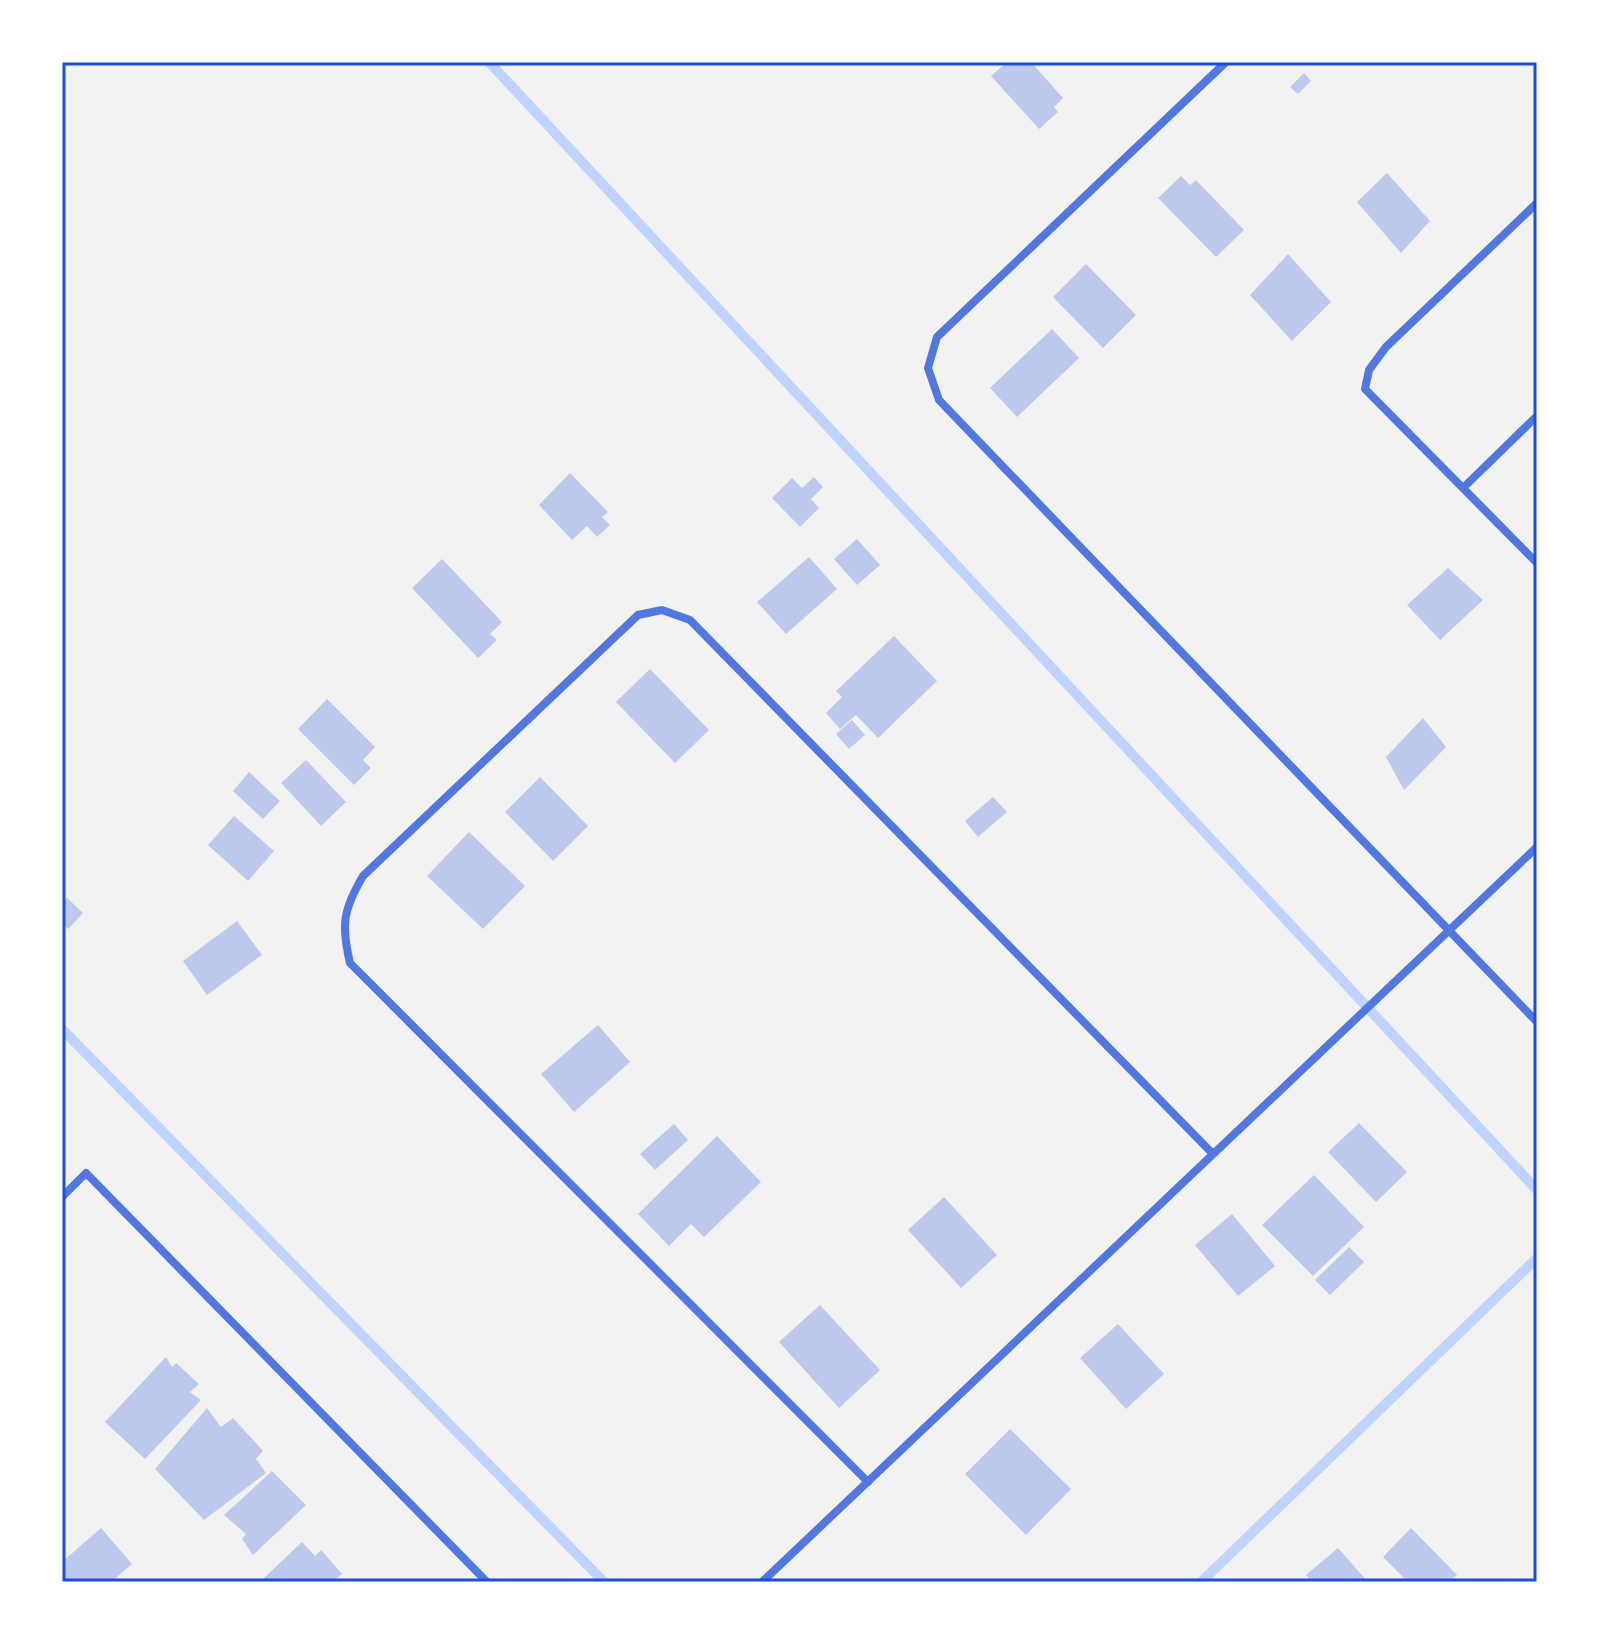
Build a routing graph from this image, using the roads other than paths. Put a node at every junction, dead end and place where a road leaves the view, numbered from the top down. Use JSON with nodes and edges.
{"nodes":[{"id":1,"x":1226,"y":62,"type":"edge"},
{"id":2,"x":1537,"y":203,"type":"edge"},
{"id":3,"x":1537,"y":416,"type":"edge"},
{"id":4,"x":1463,"y":488,"type":"junction"},
{"id":5,"x":1537,"y":563,"type":"edge"},
{"id":6,"x":1537,"y":847,"type":"edge"},
{"id":7,"x":1449,"y":930,"type":"junction"},
{"id":8,"x":1537,"y":1022,"type":"edge"},
{"id":9,"x":1213,"y":1154,"type":"junction"},
{"id":10,"x":62,"y":1197,"type":"edge"},
{"id":11,"x":868,"y":1482,"type":"junction"},
{"id":12,"x":487,"y":1582,"type":"edge"},
{"id":13,"x":762,"y":1582,"type":"edge"}],
"edges":[{"from":1,"to":7,"type":"street"},
{"from":2,"to":4,"type":"street"},
{"from":3,"to":4,"type":"street"},
{"from":4,"to":5,"type":"street"},
{"from":6,"to":7,"type":"street"},
{"from":7,"to":8,"type":"street"},
{"from":7,"to":9,"type":"street"},
{"from":9,"to":11,"type":"street"},
{"from":9,"to":11,"type":"street"},
{"from":10,"to":12,"type":"street"},
{"from":11,"to":13,"type":"street"}]}
